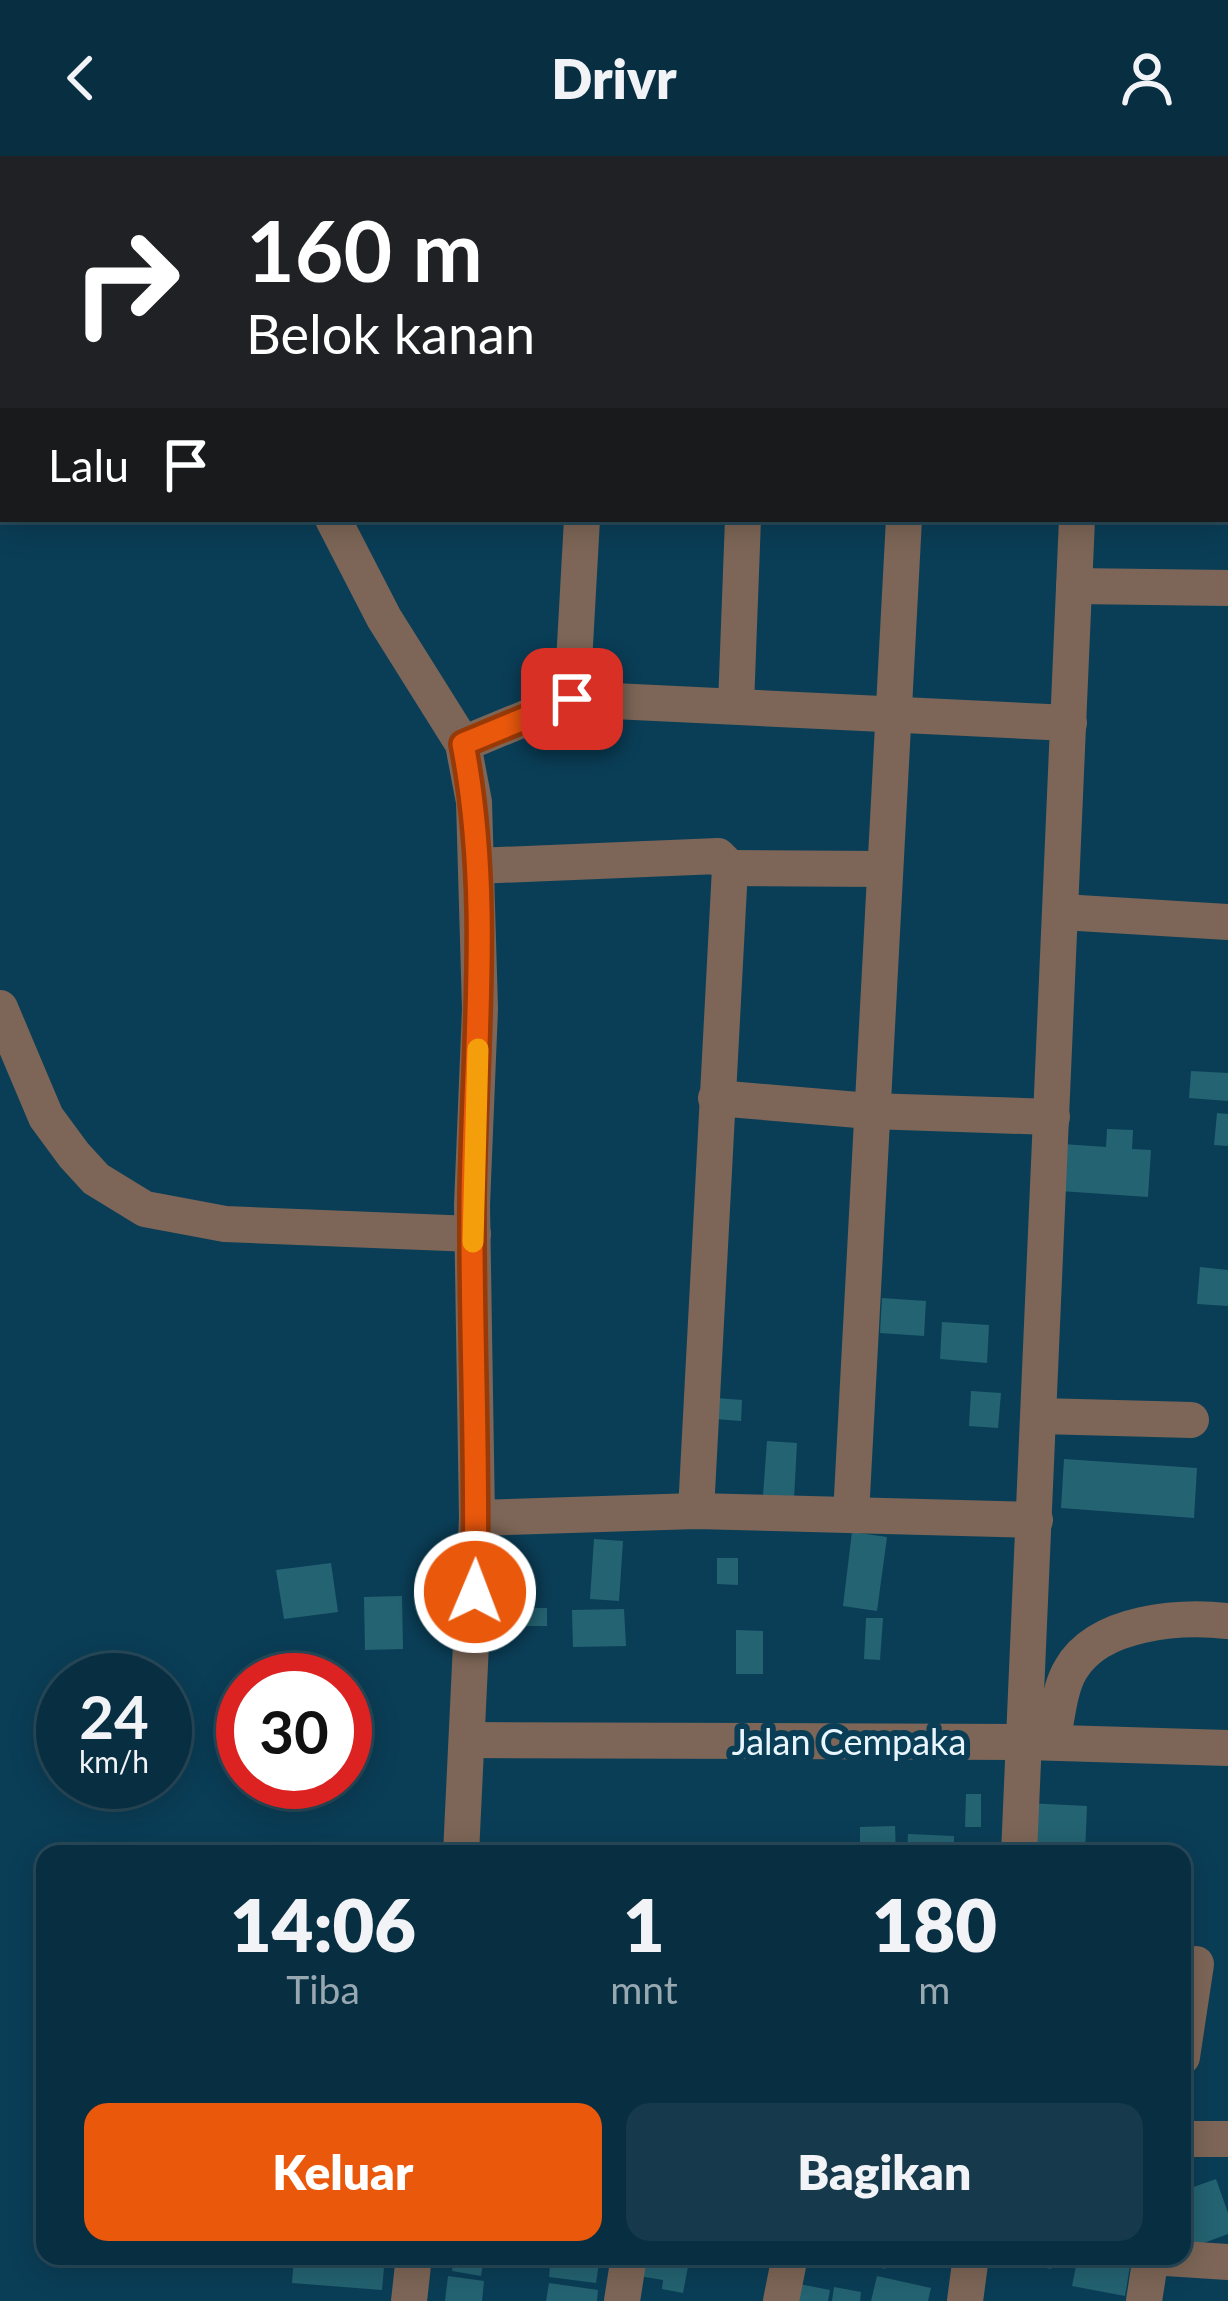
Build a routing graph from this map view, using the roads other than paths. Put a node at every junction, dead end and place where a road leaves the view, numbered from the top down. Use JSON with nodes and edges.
{"nodes":[{"id":1,"x":335,"y":522,"type":"edge"},
{"id":2,"x":582,"y":522,"type":"edge"},
{"id":3,"x":743,"y":522,"type":"edge"},
{"id":4,"x":904,"y":522,"type":"edge"},
{"id":5,"x":1077,"y":522,"type":"edge"},
{"id":6,"x":1073,"y":586,"type":"junction"},
{"id":7,"x":1228,"y":588,"type":"edge"},
{"id":8,"x":572,"y":699,"type":"junction"},
{"id":9,"x":736,"y":705,"type":"junction"},
{"id":10,"x":891,"y":713,"type":"junction"},
{"id":11,"x":1070,"y":723,"type":"junction"},
{"id":12,"x":463,"y":744,"type":"junction"},
{"id":13,"x":476,"y":866,"type":"junction"},
{"id":14,"x":730,"y":868,"type":"junction"},
{"id":15,"x":883,"y":869,"type":"junction"},
{"id":16,"x":1062,"y":912,"type":"junction"},
{"id":17,"x":1228,"y":922,"type":"edge"},
{"id":18,"x":0,"y":1008,"type":"edge"},
{"id":19,"x":716,"y":1098,"type":"junction"},
{"id":20,"x":870,"y":1111,"type":"junction"},
{"id":21,"x":1052,"y":1117,"type":"junction"},
{"id":22,"x":473,"y":1234,"type":"junction"},
{"id":23,"x":1040,"y":1416,"type":"junction"},
{"id":24,"x":1191,"y":1420,"type":"dead end"},
{"id":25,"x":696,"y":1511,"type":"junction"},
{"id":26,"x":851,"y":1515,"type":"junction"},
{"id":27,"x":476,"y":1518,"type":"junction"},
{"id":28,"x":1035,"y":1520,"type":"junction"},
{"id":29,"x":1228,"y":1621,"type":"edge"},
{"id":30,"x":470,"y":1740,"type":"junction"},
{"id":31,"x":1039,"y":1742,"type":"junction"},
{"id":32,"x":1228,"y":1748,"type":"edge"},
{"id":33,"x":462,"y":1845,"type":"edge"},
{"id":34,"x":1021,"y":1845,"type":"edge"},
{"id":35,"x":1202,"y":1964,"type":"edge"},
{"id":36,"x":1191,"y":2015,"type":"edge"},
{"id":37,"x":1191,"y":2138,"type":"edge"},
{"id":38,"x":1228,"y":2139,"type":"edge"},
{"id":39,"x":1191,"y":2259,"type":"edge"},
{"id":40,"x":1228,"y":2262,"type":"edge"},
{"id":41,"x":413,"y":2265,"type":"edge"},
{"id":42,"x":628,"y":2265,"type":"edge"},
{"id":43,"x":788,"y":2265,"type":"edge"},
{"id":44,"x":970,"y":2265,"type":"edge"},
{"id":45,"x":1150,"y":2265,"type":"edge"},
{"id":46,"x":409,"y":2301,"type":"edge"},
{"id":47,"x":622,"y":2301,"type":"edge"},
{"id":48,"x":781,"y":2301,"type":"edge"},
{"id":49,"x":965,"y":2301,"type":"edge"},
{"id":50,"x":1144,"y":2301,"type":"edge"}],
"edges":[{"from":1,"to":12,"type":"street"},
{"from":2,"to":8,"type":"street"},
{"from":3,"to":9,"type":"street"},
{"from":4,"to":10,"type":"street"},
{"from":5,"to":6,"type":"street"},
{"from":6,"to":7,"type":"street"},
{"from":6,"to":11,"type":"street"},
{"from":8,"to":9,"type":"street"},
{"from":8,"to":12,"type":"street"},
{"from":9,"to":10,"type":"street"},
{"from":10,"to":11,"type":"street"},
{"from":10,"to":15,"type":"street"},
{"from":11,"to":16,"type":"street"},
{"from":12,"to":13,"type":"street"},
{"from":13,"to":14,"type":"street"},
{"from":13,"to":22,"type":"street"},
{"from":14,"to":15,"type":"street"},
{"from":14,"to":19,"type":"street"},
{"from":15,"to":20,"type":"street"},
{"from":16,"to":17,"type":"street"},
{"from":16,"to":21,"type":"street"},
{"from":18,"to":22,"type":"street"},
{"from":19,"to":20,"type":"street"},
{"from":19,"to":25,"type":"street"},
{"from":20,"to":21,"type":"street"},
{"from":20,"to":26,"type":"street"},
{"from":21,"to":23,"type":"street"},
{"from":22,"to":27,"type":"street"},
{"from":23,"to":24,"type":"street"},
{"from":23,"to":28,"type":"street"},
{"from":25,"to":26,"type":"street"},
{"from":25,"to":27,"type":"street"},
{"from":26,"to":28,"type":"street"},
{"from":27,"to":30,"type":"street"},
{"from":28,"to":31,"type":"street"},
{"from":29,"to":31,"type":"street"},
{"from":30,"to":31,"type":"street","name":"Jalan Cempaka"},
{"from":30,"to":33,"type":"street"},
{"from":31,"to":32,"type":"street","name":"Jalan Cempaka"},
{"from":31,"to":34,"type":"street"},
{"from":35,"to":36,"type":"street"},
{"from":37,"to":38,"type":"street"},
{"from":39,"to":40,"type":"street"},
{"from":41,"to":46,"type":"street"},
{"from":42,"to":47,"type":"street"},
{"from":43,"to":48,"type":"street"},
{"from":44,"to":49,"type":"street"},
{"from":45,"to":50,"type":"street"}]}
